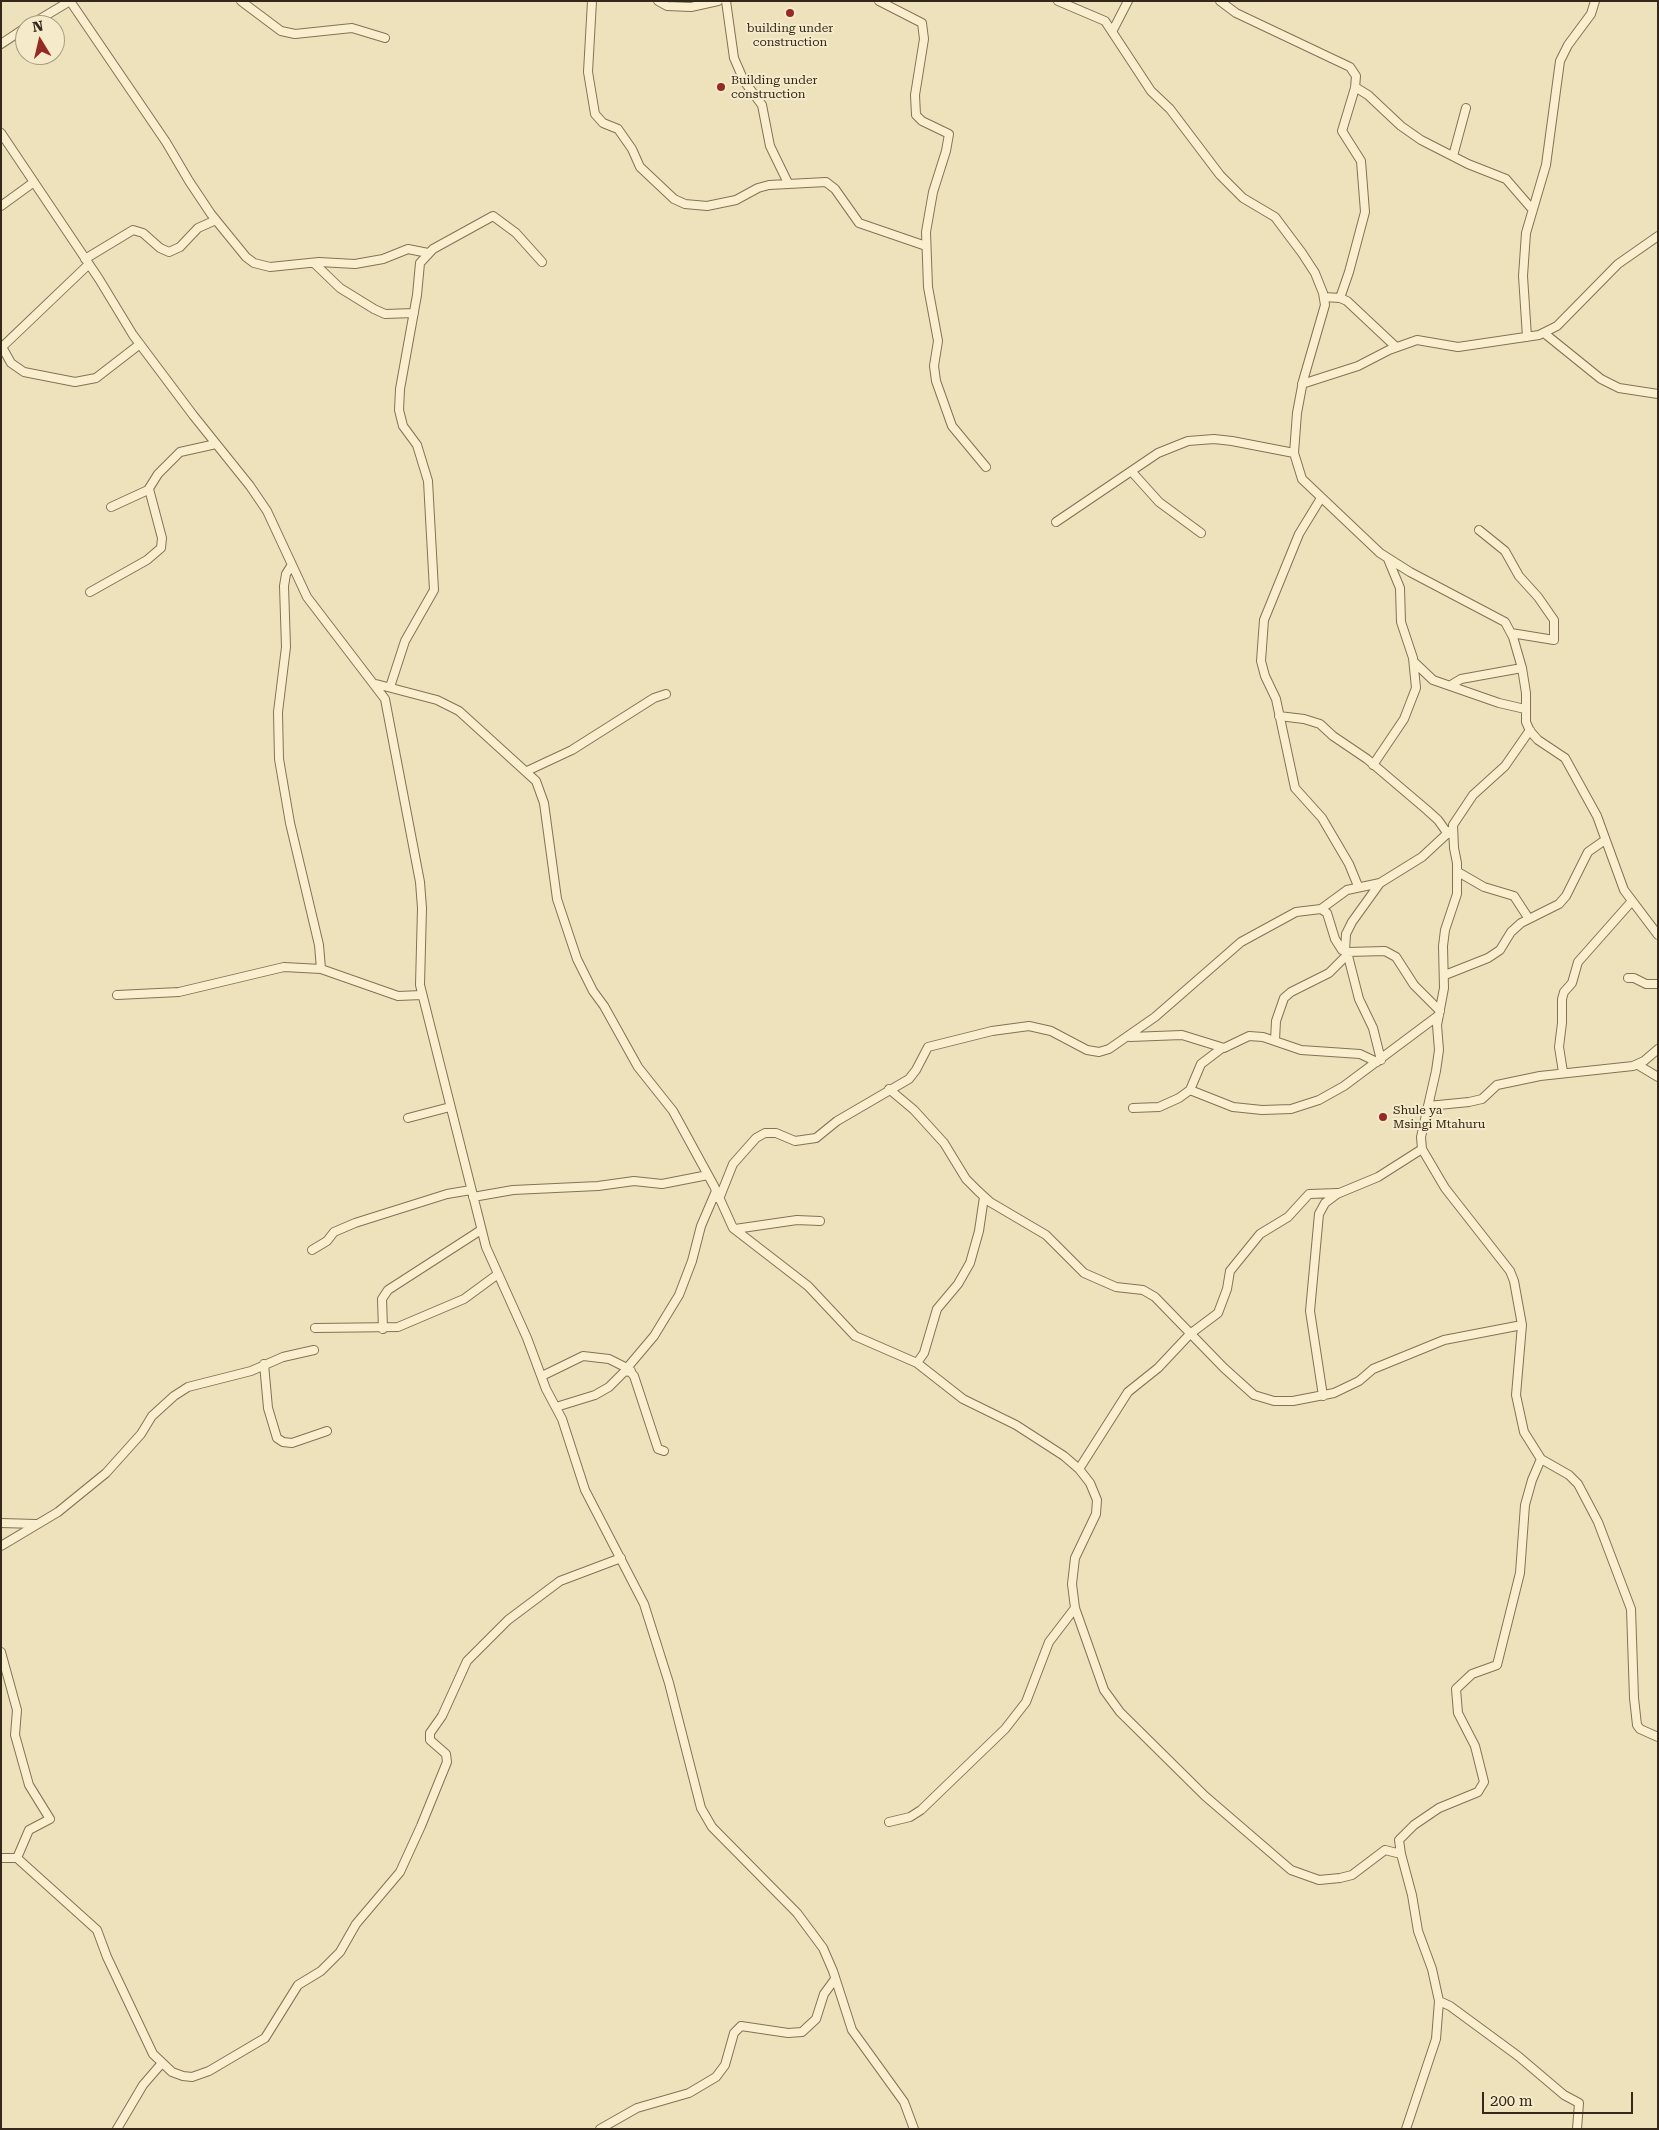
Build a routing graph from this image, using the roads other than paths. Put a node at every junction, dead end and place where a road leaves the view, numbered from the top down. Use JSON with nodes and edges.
{"nodes":[{"id":1,"x":70,"y":1,"type":"edge"},
{"id":2,"x":241,"y":1,"type":"edge"},
{"id":3,"x":658,"y":1,"type":"edge"},
{"id":4,"x":718,"y":1,"type":"edge"},
{"id":5,"x":726,"y":1,"type":"edge"},
{"id":6,"x":879,"y":1,"type":"edge"},
{"id":7,"x":1058,"y":1,"type":"edge"},
{"id":8,"x":1128,"y":1,"type":"edge"},
{"id":9,"x":1220,"y":1,"type":"edge"},
{"id":10,"x":1595,"y":1,"type":"edge"},
{"id":11,"x":592,"y":2,"type":"edge"},
{"id":12,"x":1074,"y":4,"type":"edge"},
{"id":13,"x":47,"y":15,"type":"edge"},
{"id":14,"x":1113,"y":30,"type":"junction"},
{"id":15,"x":15,"y":35,"type":"edge"},
{"id":16,"x":385,"y":38,"type":"dead end"},
{"id":17,"x":1,"y":44,"type":"edge"},
{"id":18,"x":1355,"y":87,"type":"junction"},
{"id":19,"x":1466,"y":108,"type":"dead end"},
{"id":20,"x":1,"y":133,"type":"edge"},
{"id":21,"x":1453,"y":156,"type":"junction"},
{"id":22,"x":34,"y":182,"type":"junction"},
{"id":23,"x":788,"y":183,"type":"junction"},
{"id":24,"x":1,"y":206,"type":"edge"},
{"id":25,"x":1532,"y":209,"type":"junction"},
{"id":26,"x":216,"y":220,"type":"junction"},
{"id":27,"x":1658,"y":236,"type":"edge"},
{"id":28,"x":926,"y":246,"type":"junction"},
{"id":29,"x":428,"y":253,"type":"junction"},
{"id":30,"x":87,"y":262,"type":"junction"},
{"id":31,"x":542,"y":262,"type":"dead end"},
{"id":32,"x":314,"y":263,"type":"junction"},
{"id":33,"x":1324,"y":297,"type":"junction"},
{"id":34,"x":1340,"y":298,"type":"junction"},
{"id":35,"x":414,"y":313,"type":"junction"},
{"id":36,"x":1544,"y":333,"type":"junction"},
{"id":37,"x":1527,"y":337,"type":"junction"},
{"id":38,"x":140,"y":344,"type":"junction"},
{"id":39,"x":1396,"y":347,"type":"junction"},
{"id":40,"x":2,"y":348,"type":"edge"},
{"id":41,"x":1302,"y":384,"type":"junction"},
{"id":42,"x":1658,"y":394,"type":"edge"},
{"id":43,"x":216,"y":444,"type":"junction"},
{"id":44,"x":1294,"y":453,"type":"junction"},
{"id":45,"x":986,"y":467,"type":"dead end"},
{"id":46,"x":1132,"y":472,"type":"junction"},
{"id":47,"x":149,"y":490,"type":"junction"},
{"id":48,"x":1320,"y":498,"type":"junction"},
{"id":49,"x":111,"y":507,"type":"dead end"},
{"id":50,"x":1056,"y":522,"type":"dead end"},
{"id":51,"x":1479,"y":530,"type":"dead end"},
{"id":52,"x":1202,"y":533,"type":"dead end"},
{"id":53,"x":1388,"y":559,"type":"junction"},
{"id":54,"x":291,"y":566,"type":"junction"},
{"id":55,"x":90,"y":592,"type":"dead end"},
{"id":56,"x":1511,"y":633,"type":"junction"},
{"id":57,"x":1414,"y":662,"type":"junction"},
{"id":58,"x":1522,"y":668,"type":"junction"},
{"id":59,"x":375,"y":683,"type":"junction"},
{"id":60,"x":1451,"y":685,"type":"junction"},
{"id":61,"x":390,"y":686,"type":"junction"},
{"id":62,"x":666,"y":694,"type":"dead end"},
{"id":63,"x":1525,"y":709,"type":"junction"},
{"id":64,"x":1279,"y":716,"type":"junction"},
{"id":65,"x":1530,"y":730,"type":"junction"},
{"id":66,"x":1373,"y":765,"type":"junction"},
{"id":67,"x":527,"y":771,"type":"junction"},
{"id":68,"x":1450,"y":831,"type":"junction"},
{"id":69,"x":1605,"y":840,"type":"junction"},
{"id":70,"x":1458,"y":872,"type":"junction"},
{"id":71,"x":1380,"y":883,"type":"junction"},
{"id":72,"x":1358,"y":886,"type":"junction"},
{"id":73,"x":1632,"y":901,"type":"junction"},
{"id":74,"x":1321,"y":909,"type":"junction"},
{"id":75,"x":1529,"y":920,"type":"junction"},
{"id":76,"x":1658,"y":935,"type":"edge"},
{"id":77,"x":1347,"y":953,"type":"junction"},
{"id":78,"x":321,"y":969,"type":"junction"},
{"id":79,"x":1445,"y":975,"type":"junction"},
{"id":80,"x":1628,"y":978,"type":"dead end"},
{"id":81,"x":1658,"y":984,"type":"edge"},
{"id":82,"x":117,"y":995,"type":"dead end"},
{"id":83,"x":422,"y":995,"type":"junction"},
{"id":84,"x":1440,"y":1013,"type":"junction"},
{"id":85,"x":1128,"y":1037,"type":"junction"},
{"id":86,"x":1275,"y":1040,"type":"junction"},
{"id":87,"x":1222,"y":1048,"type":"junction"},
{"id":88,"x":1658,"y":1049,"type":"edge"},
{"id":89,"x":1379,"y":1061,"type":"junction"},
{"id":90,"x":1638,"y":1065,"type":"junction"},
{"id":91,"x":1562,"y":1072,"type":"junction"},
{"id":92,"x":1658,"y":1077,"type":"edge"},
{"id":93,"x":889,"y":1090,"type":"junction"},
{"id":94,"x":1190,"y":1090,"type":"junction"},
{"id":95,"x":1428,"y":1106,"type":"junction"},
{"id":96,"x":450,"y":1107,"type":"junction"},
{"id":97,"x":1133,"y":1108,"type":"dead end"},
{"id":98,"x":408,"y":1118,"type":"dead end"},
{"id":99,"x":1422,"y":1150,"type":"junction"},
{"id":100,"x":708,"y":1175,"type":"junction"},
{"id":101,"x":1338,"y":1193,"type":"junction"},
{"id":102,"x":472,"y":1194,"type":"junction"},
{"id":103,"x":718,"y":1195,"type":"junction"},
{"id":104,"x":984,"y":1197,"type":"junction"},
{"id":105,"x":820,"y":1220,"type":"dead end"},
{"id":106,"x":481,"y":1230,"type":"junction"},
{"id":107,"x":735,"y":1230,"type":"junction"},
{"id":108,"x":312,"y":1250,"type":"dead end"},
{"id":109,"x":498,"y":1274,"type":"junction"},
{"id":110,"x":1522,"y":1325,"type":"junction"},
{"id":111,"x":315,"y":1328,"type":"dead end"},
{"id":112,"x":383,"y":1328,"type":"junction"},
{"id":113,"x":1190,"y":1334,"type":"junction"},
{"id":114,"x":314,"y":1350,"type":"dead end"},
{"id":115,"x":917,"y":1363,"type":"junction"},
{"id":116,"x":264,"y":1364,"type":"junction"},
{"id":117,"x":629,"y":1369,"type":"junction"},
{"id":118,"x":542,"y":1376,"type":"junction"},
{"id":119,"x":1323,"y":1396,"type":"junction"},
{"id":120,"x":556,"y":1407,"type":"junction"},
{"id":121,"x":327,"y":1431,"type":"dead end"},
{"id":122,"x":664,"y":1451,"type":"dead end"},
{"id":123,"x":1541,"y":1458,"type":"junction"},
{"id":124,"x":1079,"y":1469,"type":"junction"},
{"id":125,"x":1,"y":1523,"type":"edge"},
{"id":126,"x":38,"y":1524,"type":"junction"},
{"id":127,"x":1,"y":1546,"type":"edge"},
{"id":128,"x":621,"y":1558,"type":"junction"},
{"id":129,"x":1075,"y":1608,"type":"junction"},
{"id":130,"x":1,"y":1652,"type":"edge"},
{"id":131,"x":1658,"y":1737,"type":"edge"},
{"id":132,"x":889,"y":1822,"type":"dead end"},
{"id":133,"x":1401,"y":1854,"type":"junction"},
{"id":134,"x":1,"y":1858,"type":"edge"},
{"id":135,"x":17,"y":1858,"type":"junction"},
{"id":136,"x":835,"y":1979,"type":"junction"},
{"id":137,"x":1439,"y":2000,"type":"junction"},
{"id":138,"x":162,"y":2063,"type":"junction"},
{"id":139,"x":117,"y":2129,"type":"edge"},
{"id":140,"x":600,"y":2129,"type":"edge"},
{"id":141,"x":914,"y":2129,"type":"edge"},
{"id":142,"x":1406,"y":2129,"type":"edge"},
{"id":143,"x":1577,"y":2129,"type":"edge"}],
"edges":[{"from":1,"to":13,"type":"street"},
{"from":1,"to":26,"type":"street"},
{"from":2,"to":16,"type":"street"},
{"from":3,"to":4,"type":"street"},
{"from":5,"to":23,"type":"street"},
{"from":6,"to":28,"type":"street"},
{"from":7,"to":12,"type":"street"},
{"from":8,"to":14,"type":"street"},
{"from":9,"to":18,"type":"street"},
{"from":10,"to":25,"type":"street"},
{"from":11,"to":23,"type":"street"},
{"from":12,"to":14,"type":"street"},
{"from":14,"to":33,"type":"street"},
{"from":15,"to":17,"type":"street"},
{"from":18,"to":21,"type":"street"},
{"from":18,"to":34,"type":"street"},
{"from":19,"to":21,"type":"street"},
{"from":20,"to":22,"type":"street"},
{"from":21,"to":25,"type":"street"},
{"from":22,"to":24,"type":"street"},
{"from":22,"to":30,"type":"street"},
{"from":23,"to":28,"type":"street"},
{"from":25,"to":37,"type":"street"},
{"from":26,"to":30,"type":"street"},
{"from":26,"to":32,"type":"street"},
{"from":27,"to":36,"type":"street"},
{"from":28,"to":45,"type":"street"},
{"from":29,"to":31,"type":"street"},
{"from":29,"to":32,"type":"street"},
{"from":29,"to":35,"type":"street"},
{"from":30,"to":38,"type":"street"},
{"from":30,"to":40,"type":"street"},
{"from":32,"to":35,"type":"street"},
{"from":33,"to":34,"type":"street"},
{"from":33,"to":41,"type":"street"},
{"from":34,"to":39,"type":"street"},
{"from":35,"to":61,"type":"street"},
{"from":36,"to":37,"type":"street"},
{"from":36,"to":42,"type":"street"},
{"from":37,"to":39,"type":"street"},
{"from":38,"to":40,"type":"street"},
{"from":38,"to":43,"type":"street"},
{"from":39,"to":41,"type":"street"},
{"from":41,"to":44,"type":"street"},
{"from":43,"to":47,"type":"street"},
{"from":43,"to":54,"type":"street"},
{"from":44,"to":46,"type":"street"},
{"from":44,"to":48,"type":"street"},
{"from":46,"to":50,"type":"street"},
{"from":46,"to":52,"type":"street"},
{"from":47,"to":49,"type":"street"},
{"from":47,"to":55,"type":"street"},
{"from":48,"to":53,"type":"street"},
{"from":48,"to":64,"type":"street"},
{"from":51,"to":56,"type":"street"},
{"from":53,"to":56,"type":"street"},
{"from":53,"to":57,"type":"street"},
{"from":54,"to":59,"type":"street"},
{"from":54,"to":78,"type":"street"},
{"from":56,"to":58,"type":"street"},
{"from":57,"to":60,"type":"street"},
{"from":57,"to":66,"type":"street"},
{"from":58,"to":60,"type":"street"},
{"from":58,"to":63,"type":"street"},
{"from":59,"to":61,"type":"street"},
{"from":59,"to":83,"type":"street"},
{"from":60,"to":63,"type":"street"},
{"from":61,"to":67,"type":"street"},
{"from":62,"to":67,"type":"street"},
{"from":63,"to":65,"type":"street"},
{"from":64,"to":66,"type":"street"},
{"from":64,"to":72,"type":"street"},
{"from":65,"to":68,"type":"street"},
{"from":65,"to":69,"type":"street"},
{"from":66,"to":68,"type":"street"},
{"from":67,"to":100,"type":"street"},
{"from":68,"to":70,"type":"street"},
{"from":68,"to":71,"type":"street"},
{"from":69,"to":73,"type":"street"},
{"from":69,"to":75,"type":"street"},
{"from":70,"to":75,"type":"street"},
{"from":70,"to":79,"type":"street"},
{"from":71,"to":72,"type":"street"},
{"from":71,"to":77,"type":"street"},
{"from":72,"to":74,"type":"street"},
{"from":73,"to":76,"type":"street"},
{"from":73,"to":91,"type":"street"},
{"from":74,"to":77,"type":"street"},
{"from":74,"to":85,"type":"street"},
{"from":75,"to":79,"type":"street"},
{"from":77,"to":84,"type":"street"},
{"from":77,"to":86,"type":"street"},
{"from":77,"to":89,"type":"street"},
{"from":78,"to":82,"type":"street"},
{"from":78,"to":83,"type":"street"},
{"from":79,"to":84,"type":"street"},
{"from":80,"to":81,"type":"street"},
{"from":83,"to":96,"type":"street"},
{"from":84,"to":89,"type":"street"},
{"from":84,"to":95,"type":"street"},
{"from":85,"to":87,"type":"street"},
{"from":85,"to":93,"type":"street"},
{"from":86,"to":87,"type":"street"},
{"from":86,"to":89,"type":"street"},
{"from":87,"to":94,"type":"street"},
{"from":88,"to":90,"type":"street"},
{"from":89,"to":94,"type":"street"},
{"from":90,"to":91,"type":"street"},
{"from":90,"to":92,"type":"street"},
{"from":91,"to":95,"type":"street"},
{"from":93,"to":103,"type":"street"},
{"from":93,"to":104,"type":"street"},
{"from":94,"to":97,"type":"street"},
{"from":95,"to":99,"type":"street"},
{"from":96,"to":98,"type":"street"},
{"from":96,"to":102,"type":"street"},
{"from":99,"to":101,"type":"street"},
{"from":99,"to":110,"type":"street"},
{"from":100,"to":102,"type":"street"},
{"from":100,"to":103,"type":"street"},
{"from":101,"to":113,"type":"street"},
{"from":101,"to":119,"type":"street"},
{"from":102,"to":106,"type":"street"},
{"from":102,"to":108,"type":"street"},
{"from":103,"to":107,"type":"street"},
{"from":103,"to":117,"type":"street"},
{"from":104,"to":113,"type":"street"},
{"from":104,"to":115,"type":"street"},
{"from":105,"to":107,"type":"street"},
{"from":106,"to":109,"type":"street"},
{"from":106,"to":112,"type":"street"},
{"from":107,"to":115,"type":"street"},
{"from":109,"to":112,"type":"street"},
{"from":109,"to":118,"type":"street"},
{"from":110,"to":119,"type":"street"},
{"from":110,"to":123,"type":"street"},
{"from":111,"to":112,"type":"street"},
{"from":113,"to":119,"type":"street"},
{"from":113,"to":124,"type":"street"},
{"from":114,"to":116,"type":"street"},
{"from":115,"to":124,"type":"street"},
{"from":116,"to":121,"type":"street"},
{"from":116,"to":126,"type":"street"},
{"from":117,"to":118,"type":"street"},
{"from":117,"to":120,"type":"street"},
{"from":117,"to":122,"type":"street"},
{"from":118,"to":120,"type":"street"},
{"from":120,"to":128,"type":"street"},
{"from":123,"to":131,"type":"street"},
{"from":123,"to":133,"type":"street"},
{"from":124,"to":129,"type":"street"},
{"from":125,"to":126,"type":"street"},
{"from":126,"to":127,"type":"street"},
{"from":128,"to":136,"type":"street"},
{"from":128,"to":138,"type":"street"},
{"from":129,"to":132,"type":"street"},
{"from":129,"to":133,"type":"street"},
{"from":130,"to":135,"type":"street"},
{"from":133,"to":137,"type":"street"},
{"from":134,"to":135,"type":"street"},
{"from":135,"to":138,"type":"street"},
{"from":136,"to":140,"type":"street"},
{"from":136,"to":141,"type":"street"},
{"from":137,"to":142,"type":"street"},
{"from":137,"to":143,"type":"street"},
{"from":138,"to":139,"type":"street"}]}
